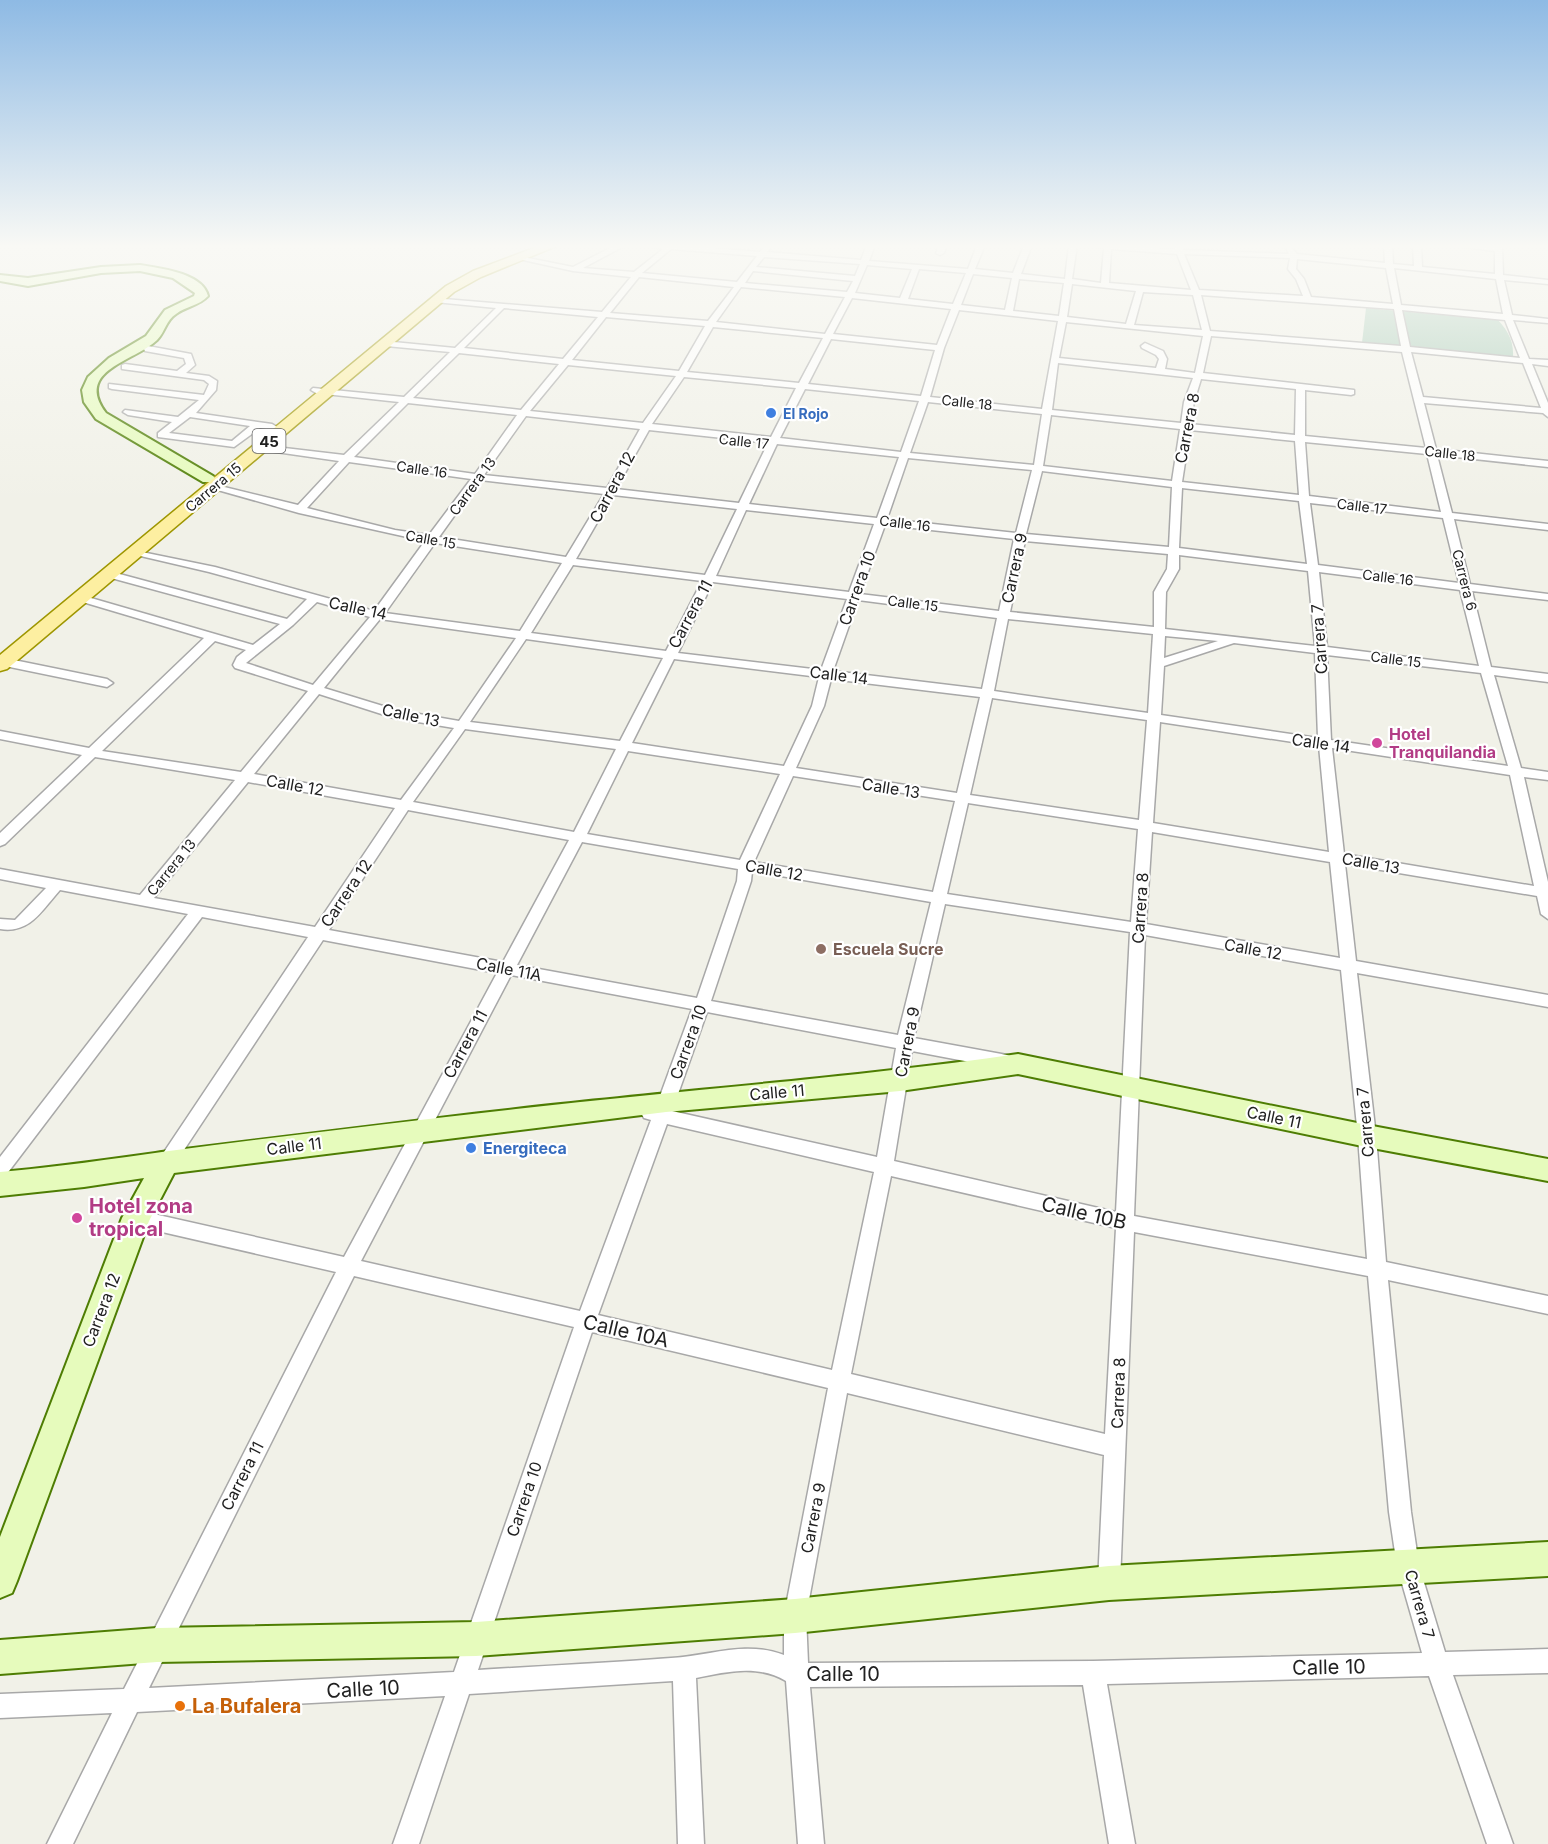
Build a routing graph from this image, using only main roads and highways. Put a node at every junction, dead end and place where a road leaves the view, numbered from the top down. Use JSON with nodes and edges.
{"nodes":[{"id":1,"x":157,"y":331,"type":"edge"},
{"id":2,"x":392,"y":331,"type":"edge"},
{"id":3,"x":400,"y":331,"type":"edge"},
{"id":4,"x":321,"y":393,"type":"junction"},
{"id":5,"x":210,"y":483,"type":"junction"},
{"id":6,"x":1,"y":659,"type":"edge"},
{"id":7,"x":166,"y":1162,"type":"junction"},
{"id":8,"x":1548,"y":1170,"type":"edge"},
{"id":9,"x":0,"y":1184,"type":"edge"},
{"id":10,"x":1548,"y":1559,"type":"edge"},
{"id":11,"x":0,"y":1581,"type":"edge"},
{"id":12,"x":0,"y":1657,"type":"edge"}],
"edges":[{"from":1,"to":5,"type":"main road"},
{"from":2,"to":4,"type":"main road","name":"Carrera 15","number":"45"},
{"from":3,"to":4,"type":"main road","name":"Carrera 15","number":"45"},
{"from":4,"to":5,"type":"main road","name":"Carrera 15","number":"45"},
{"from":4,"to":5,"type":"main road","name":"Carrera 15","number":"45"},
{"from":5,"to":6,"type":"main road","name":"Carrera 15","number":"45"},
{"from":5,"to":6,"type":"main road","name":"Carrera 15","number":"45"},
{"from":7,"to":8,"type":"main road","name":"Calle 11"},
{"from":7,"to":9,"type":"main road","name":"Calle 11"},
{"from":7,"to":11,"type":"main road","name":"Carrera 12"},
{"from":10,"to":12,"type":"main road"}]}
